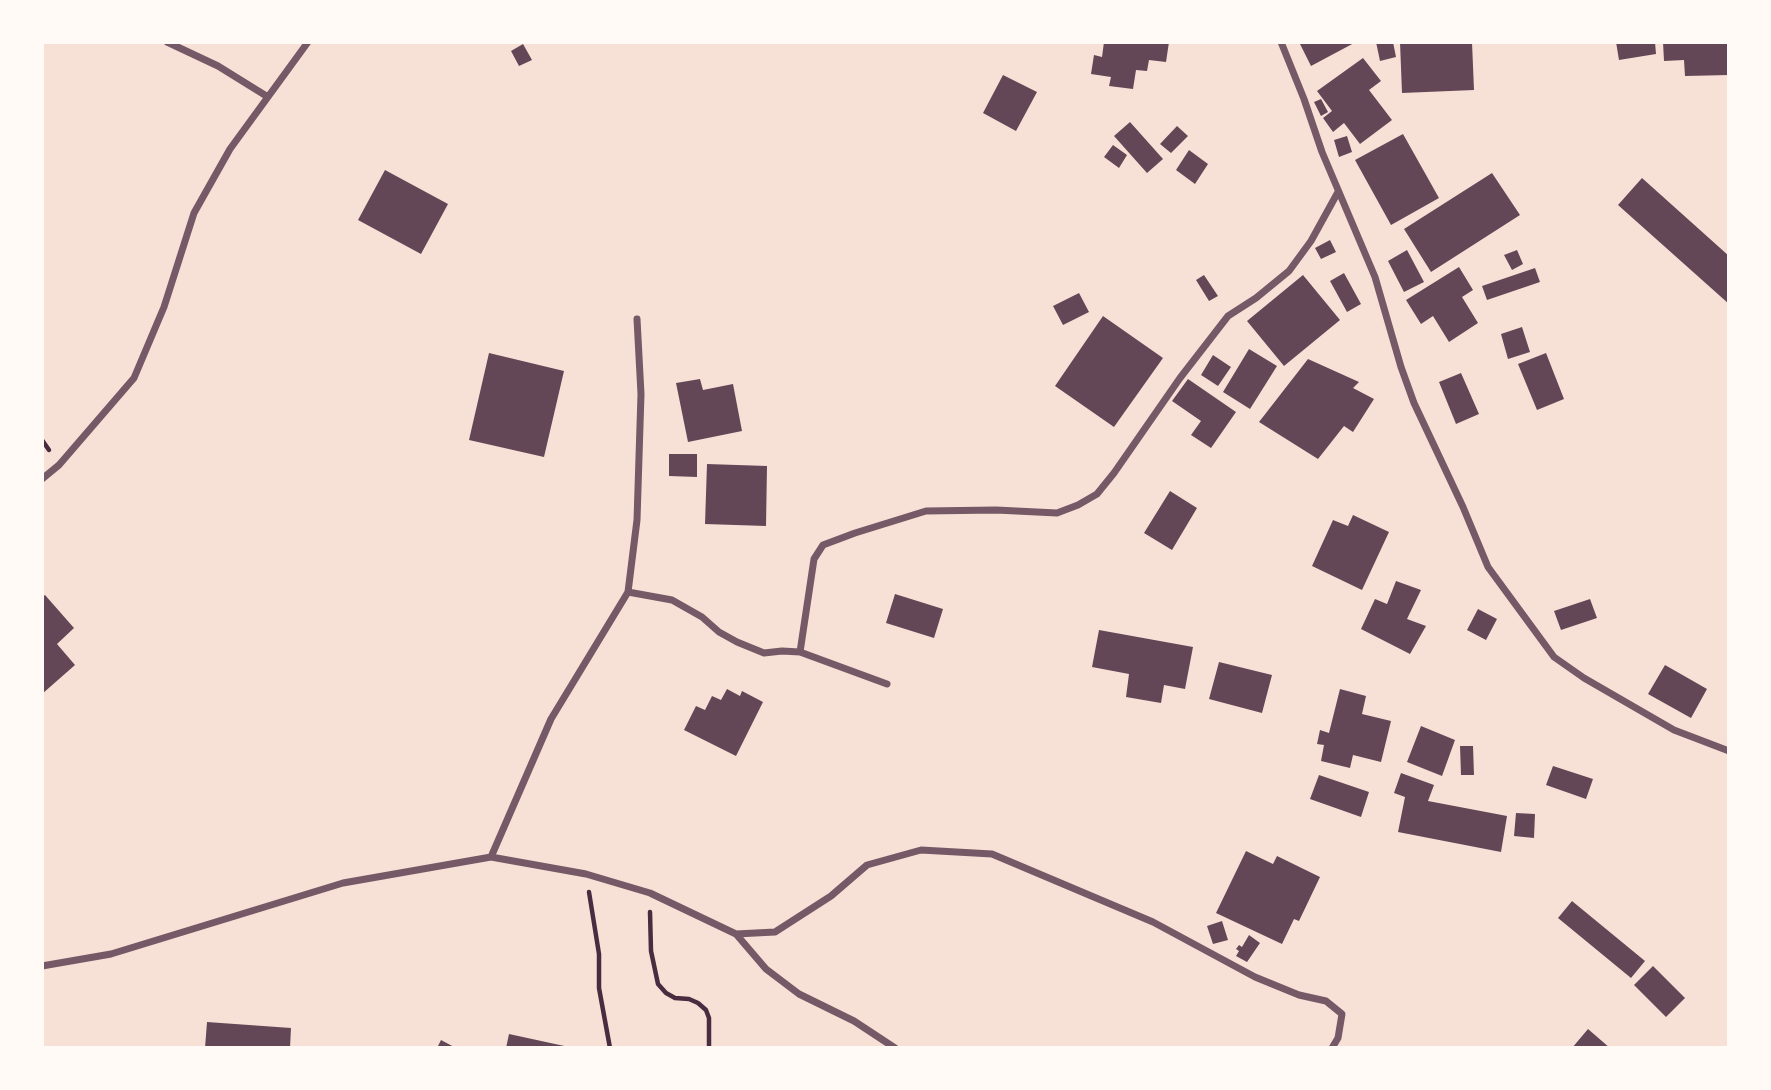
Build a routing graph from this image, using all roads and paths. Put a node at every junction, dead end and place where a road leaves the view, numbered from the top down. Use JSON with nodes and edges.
{"nodes":[{"id":1,"x":167,"y":42,"type":"edge"},
{"id":2,"x":308,"y":42,"type":"edge"},
{"id":3,"x":1281,"y":42,"type":"edge"},
{"id":4,"x":268,"y":97,"type":"junction"},
{"id":5,"x":1339,"y":192,"type":"junction"},
{"id":6,"x":637,"y":319,"type":"dead end"},
{"id":7,"x":42,"y":479,"type":"edge"},
{"id":8,"x":628,"y":592,"type":"junction"},
{"id":9,"x":800,"y":652,"type":"junction"},
{"id":10,"x":887,"y":684,"type":"dead end"},
{"id":11,"x":1729,"y":751,"type":"edge"},
{"id":12,"x":491,"y":857,"type":"junction"},
{"id":13,"x":586,"y":874,"type":"junction"},
{"id":14,"x":650,"y":893,"type":"junction"},
{"id":15,"x":736,"y":934,"type":"junction"},
{"id":16,"x":42,"y":966,"type":"edge"},
{"id":17,"x":610,"y":1048,"type":"edge"},
{"id":18,"x":709,"y":1048,"type":"edge"},
{"id":19,"x":895,"y":1048,"type":"edge"},
{"id":20,"x":1332,"y":1048,"type":"edge"}],
"edges":[{"from":1,"to":4,"type":"street"},
{"from":2,"to":4,"type":"street"},
{"from":3,"to":5,"type":"street"},
{"from":4,"to":7,"type":"street"},
{"from":5,"to":9,"type":"street"},
{"from":5,"to":11,"type":"street"},
{"from":6,"to":8,"type":"street"},
{"from":8,"to":9,"type":"street"},
{"from":8,"to":12,"type":"street"},
{"from":9,"to":10,"type":"street"},
{"from":12,"to":13,"type":"street"},
{"from":12,"to":16,"type":"street"},
{"from":13,"to":14,"type":"street"},
{"from":13,"to":17,"type":"path"},
{"from":14,"to":15,"type":"street"},
{"from":14,"to":18,"type":"path"},
{"from":15,"to":19,"type":"street"},
{"from":15,"to":20,"type":"street"}]}
